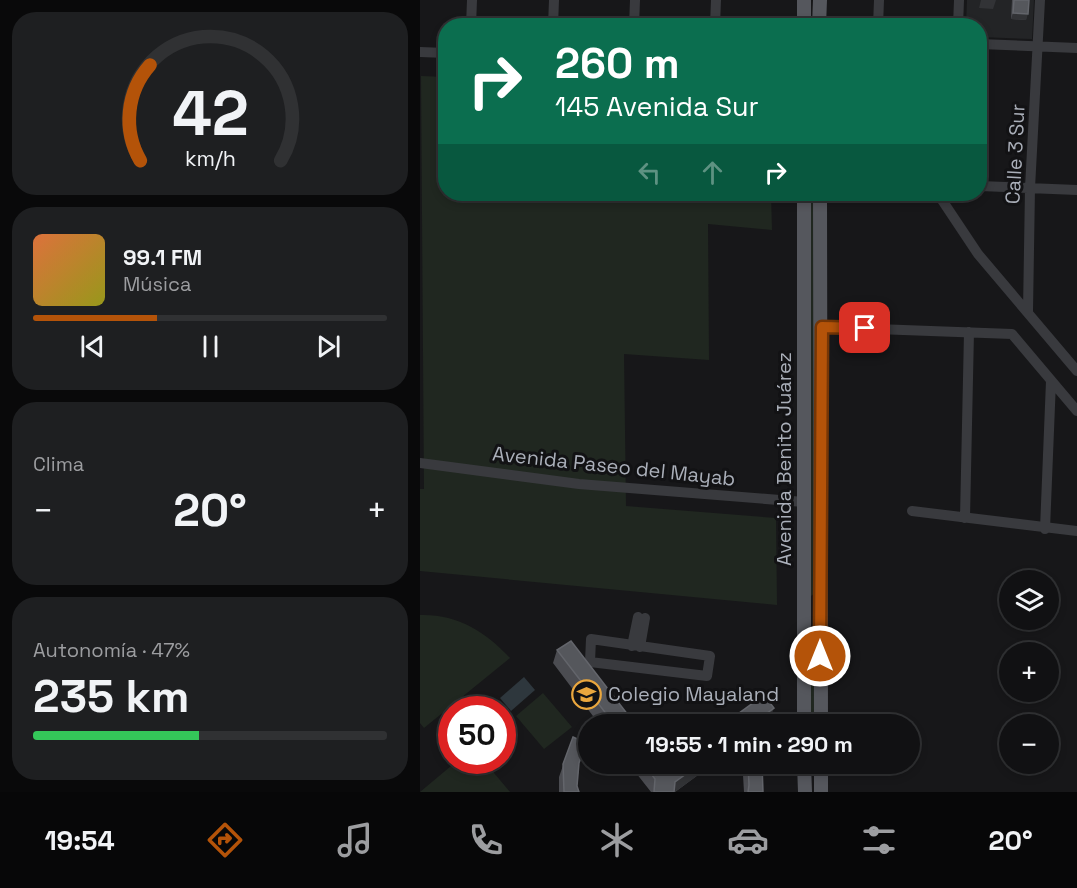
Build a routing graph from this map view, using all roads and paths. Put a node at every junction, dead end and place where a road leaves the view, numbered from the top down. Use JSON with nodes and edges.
{"nodes":[{"id":1,"x":472,"y":0,"type":"edge"},
{"id":2,"x":554,"y":0,"type":"edge"},
{"id":3,"x":635,"y":0,"type":"edge"},
{"id":4,"x":716,"y":0,"type":"edge"},
{"id":5,"x":804,"y":0,"type":"edge"},
{"id":6,"x":820,"y":0,"type":"edge"},
{"id":7,"x":879,"y":0,"type":"edge"},
{"id":8,"x":959,"y":0,"type":"edge"},
{"id":9,"x":1040,"y":0,"type":"edge"},
{"id":10,"x":471,"y":18,"type":"edge"},
{"id":11,"x":553,"y":18,"type":"edge"},
{"id":12,"x":634,"y":18,"type":"edge"},
{"id":13,"x":715,"y":18,"type":"edge"},
{"id":14,"x":804,"y":18,"type":"edge"},
{"id":15,"x":819,"y":18,"type":"edge"},
{"id":16,"x":878,"y":18,"type":"edge"},
{"id":17,"x":958,"y":18,"type":"edge"},
{"id":18,"x":987,"y":44,"type":"edge"},
{"id":19,"x":1038,"y":46,"type":"junction"},
{"id":20,"x":1077,"y":48,"type":"edge"},
{"id":21,"x":420,"y":52,"type":"edge"},
{"id":22,"x":438,"y":53,"type":"edge"},
{"id":23,"x":987,"y":186,"type":"edge"},
{"id":24,"x":1030,"y":188,"type":"junction"},
{"id":25,"x":1077,"y":190,"type":"edge"},
{"id":26,"x":804,"y":201,"type":"edge"},
{"id":27,"x":820,"y":201,"type":"edge"},
{"id":28,"x":943,"y":201,"type":"edge"},
{"id":29,"x":1028,"y":310,"type":"junction"},
{"id":30,"x":822,"y":327,"type":"junction"},
{"id":31,"x":969,"y":332,"type":"junction"},
{"id":32,"x":1077,"y":371,"type":"edge"},
{"id":33,"x":1051,"y":381,"type":"junction"},
{"id":34,"x":1077,"y":411,"type":"edge"},
{"id":35,"x":420,"y":463,"type":"edge"},
{"id":36,"x":804,"y":502,"type":"junction"},
{"id":37,"x":912,"y":511,"type":"dead end"},
{"id":38,"x":965,"y":518,"type":"junction"},
{"id":39,"x":1045,"y":529,"type":"junction"},
{"id":40,"x":1077,"y":531,"type":"edge"},
{"id":41,"x":642,"y":617,"type":"dead end"},
{"id":42,"x":636,"y":646,"type":"junction"},
{"id":43,"x":804,"y":714,"type":"edge"},
{"id":44,"x":821,"y":714,"type":"edge"},
{"id":45,"x":804,"y":774,"type":"edge"},
{"id":46,"x":821,"y":774,"type":"edge"},
{"id":47,"x":805,"y":792,"type":"edge"},
{"id":48,"x":821,"y":792,"type":"edge"}],
"edges":[{"from":1,"to":10,"type":"street"},
{"from":2,"to":11,"type":"street"},
{"from":3,"to":12,"type":"street"},
{"from":4,"to":13,"type":"street"},
{"from":5,"to":14,"type":"main road"},
{"from":6,"to":15,"type":"main road"},
{"from":7,"to":16,"type":"street"},
{"from":8,"to":17,"type":"street"},
{"from":9,"to":19,"type":"street","name":"Calle 3 Sur"},
{"from":18,"to":19,"type":"street"},
{"from":19,"to":20,"type":"street"},
{"from":19,"to":24,"type":"street","name":"Calle 3 Sur"},
{"from":21,"to":22,"type":"street"},
{"from":23,"to":24,"type":"street"},
{"from":24,"to":25,"type":"street"},
{"from":24,"to":29,"type":"street","name":"Calle 3 Sur"},
{"from":26,"to":36,"type":"main road","name":"Avenida Benito Juárez"},
{"from":27,"to":30,"type":"main road","name":"Avenida Benito Juárez"},
{"from":28,"to":29,"type":"street"},
{"from":29,"to":32,"type":"street"},
{"from":30,"to":31,"type":"street"},
{"from":30,"to":44,"type":"main road","name":"Avenida Benito Juárez"},
{"from":31,"to":33,"type":"street"},
{"from":31,"to":38,"type":"street"},
{"from":33,"to":34,"type":"street"},
{"from":33,"to":39,"type":"street"},
{"from":35,"to":36,"type":"street","name":"Avenida Paseo del Mayab"},
{"from":36,"to":43,"type":"main road","name":"Avenida Benito Juárez"},
{"from":37,"to":38,"type":"street"},
{"from":38,"to":39,"type":"street"},
{"from":39,"to":40,"type":"street"},
{"from":41,"to":42,"type":"street"},
{"from":42,"to":42,"type":"street"},
{"from":45,"to":47,"type":"main road"},
{"from":46,"to":48,"type":"main road"}]}
